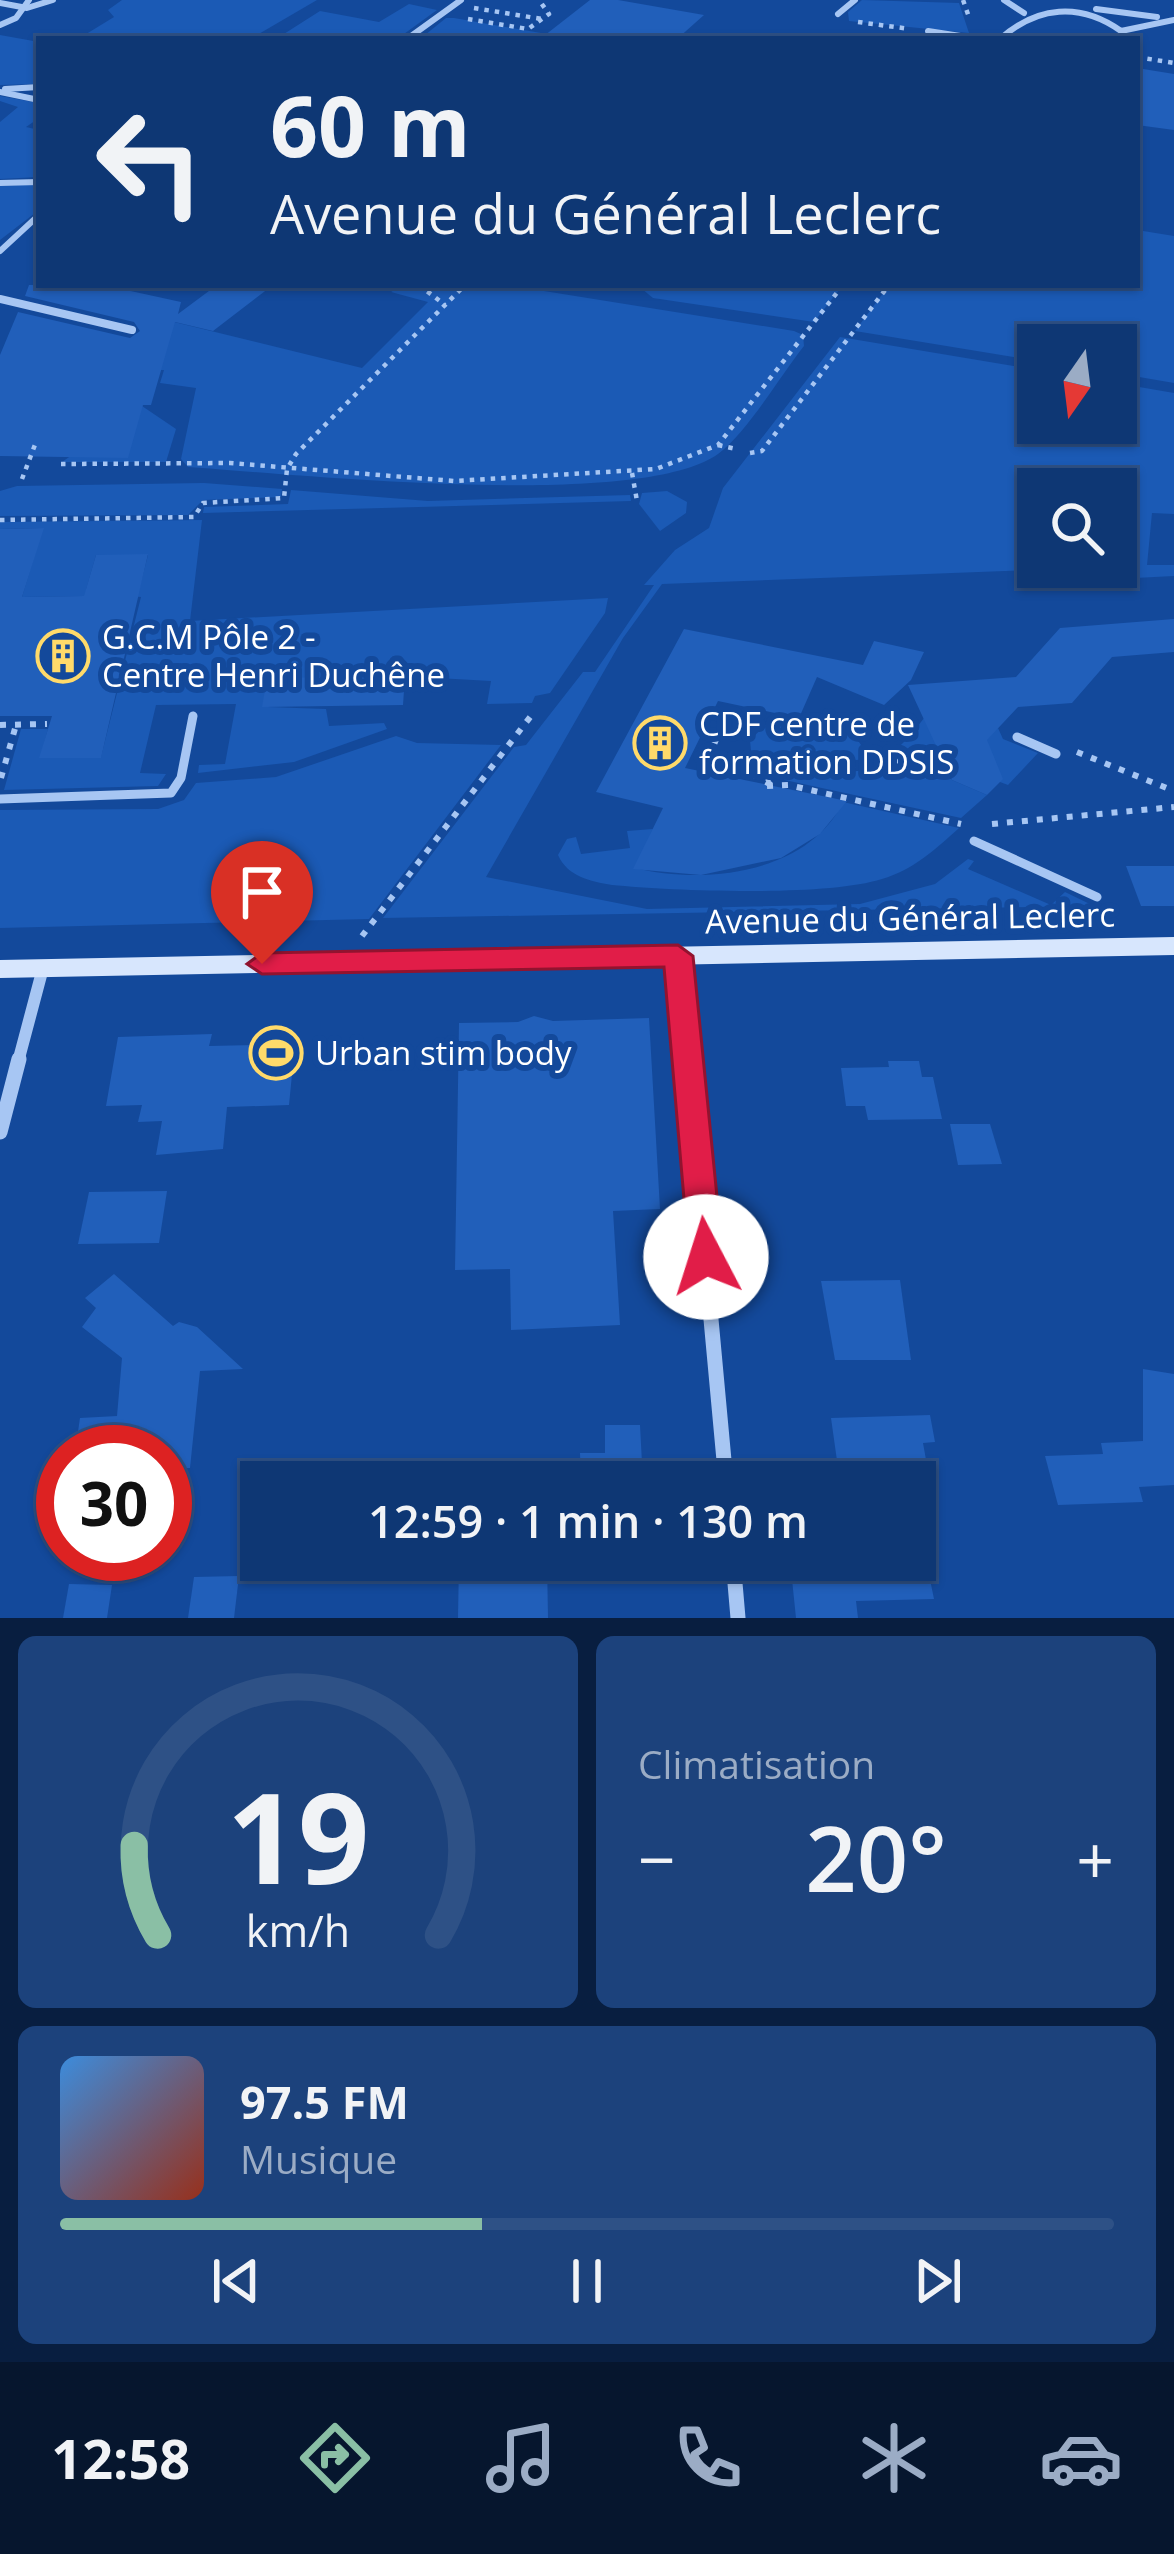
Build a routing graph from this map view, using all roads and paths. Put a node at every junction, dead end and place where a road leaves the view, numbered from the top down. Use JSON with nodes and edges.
{"nodes":[{"id":1,"x":53,"y":0,"type":"edge"},
{"id":2,"x":539,"y":0,"type":"edge"},
{"id":3,"x":854,"y":0,"type":"edge"},
{"id":4,"x":1004,"y":0,"type":"edge"},
{"id":5,"x":458,"y":2,"type":"edge"},
{"id":6,"x":0,"y":3,"type":"edge"},
{"id":7,"x":1061,"y":3,"type":"dead end"},
{"id":8,"x":1084,"y":3,"type":"edge"},
{"id":9,"x":28,"y":4,"type":"edge"},
{"id":10,"x":1024,"y":13,"type":"junction"},
{"id":11,"x":441,"y":15,"type":"junction"},
{"id":12,"x":840,"y":18,"type":"joint"},
{"id":13,"x":542,"y":19,"type":"junction"},
{"id":14,"x":1174,"y":20,"type":"edge"},
{"id":15,"x":0,"y":25,"type":"edge"},
{"id":16,"x":928,"y":31,"type":"joint"},
{"id":17,"x":1121,"y":31,"type":"junction"},
{"id":18,"x":411,"y":36,"type":"edge"},
{"id":19,"x":960,"y":36,"type":"edge"},
{"id":20,"x":1003,"y":36,"type":"edge"},
{"id":21,"x":1117,"y":36,"type":"edge"},
{"id":22,"x":1140,"y":57,"type":"edge"},
{"id":23,"x":1174,"y":63,"type":"edge"},
{"id":24,"x":36,"y":86,"type":"edge"},
{"id":25,"x":0,"y":91,"type":"edge"},
{"id":26,"x":36,"y":99,"type":"edge"},
{"id":27,"x":36,"y":182,"type":"edge"},
{"id":28,"x":0,"y":183,"type":"edge"},
{"id":29,"x":36,"y":218,"type":"edge"},
{"id":30,"x":0,"y":251,"type":"edge"},
{"id":31,"x":423,"y":288,"type":"edge"},
{"id":32,"x":462,"y":288,"type":"edge"},
{"id":33,"x":841,"y":288,"type":"edge"},
{"id":34,"x":888,"y":288,"type":"edge"},
{"id":35,"x":0,"y":299,"type":"edge"},
{"id":36,"x":445,"y":305,"type":"junction"},
{"id":37,"x":132,"y":330,"type":"dead end"},
{"id":38,"x":36,"y":442,"type":"dead end"},
{"id":39,"x":718,"y":445,"type":"junction"},
{"id":40,"x":736,"y":449,"type":"dead end"},
{"id":41,"x":750,"y":453,"type":"dead end"},
{"id":42,"x":61,"y":464,"type":"dead end"},
{"id":43,"x":287,"y":469,"type":"junction"},
{"id":44,"x":632,"y":472,"type":"junction"},
{"id":45,"x":22,"y":479,"type":"dead end"},
{"id":46,"x":637,"y":501,"type":"dead end"},
{"id":47,"x":0,"y":520,"type":"edge"},
{"id":48,"x":728,"y":710,"type":"dead end"},
{"id":49,"x":534,"y":712,"type":"dead end"},
{"id":50,"x":193,"y":716,"type":"dead end"},
{"id":51,"x":0,"y":724,"type":"edge"},
{"id":52,"x":16,"y":724,"type":"junction"},
{"id":53,"x":47,"y":724,"type":"dead end"},
{"id":54,"x":1017,"y":736,"type":"dead end"},
{"id":55,"x":1060,"y":750,"type":"joint"},
{"id":56,"x":941,"y":757,"type":"dead end"},
{"id":57,"x":771,"y":779,"type":"junction"},
{"id":58,"x":0,"y":782,"type":"edge"},
{"id":59,"x":1174,"y":791,"type":"edge"},
{"id":60,"x":0,"y":799,"type":"edge"},
{"id":61,"x":1174,"y":807,"type":"edge"},
{"id":62,"x":974,"y":841,"type":"dead end"},
{"id":63,"x":1097,"y":897,"type":"dead end"},
{"id":64,"x":1174,"y":946,"type":"edge"},
{"id":65,"x":0,"y":956,"type":"edge"},
{"id":66,"x":678,"y":956,"type":"junction"},
{"id":67,"x":341,"y":962,"type":"junction"},
{"id":68,"x":43,"y":968,"type":"junction"},
{"id":69,"x":0,"y":969,"type":"edge"},
{"id":70,"x":0,"y":1132,"type":"edge"},
{"id":71,"x":724,"y":1461,"type":"edge"},
{"id":72,"x":735,"y":1581,"type":"edge"},
{"id":73,"x":738,"y":1618,"type":"edge"}],
"edges":[{"from":1,"to":9,"type":"lane"},
{"from":2,"to":13,"type":"path"},
{"from":3,"to":12,"type":"lane"},
{"from":4,"to":10,"type":"lane"},
{"from":5,"to":11,"type":"lane"},
{"from":5,"to":13,"type":"path"},
{"from":6,"to":9,"type":"lane"},
{"from":7,"to":8,"type":"lane"},
{"from":8,"to":10,"type":"lane"},
{"from":8,"to":14,"type":"lane"},
{"from":8,"to":17,"type":"lane"},
{"from":9,"to":15,"type":"lane"},
{"from":10,"to":20,"type":"lane"},
{"from":11,"to":13,"type":"path"},
{"from":11,"to":18,"type":"lane"},
{"from":12,"to":16,"type":"path"},
{"from":14,"to":17,"type":"lane"},
{"from":16,"to":19,"type":"lane"},
{"from":17,"to":21,"type":"lane"},
{"from":22,"to":23,"type":"path"},
{"from":24,"to":25,"type":"lane"},
{"from":25,"to":26,"type":"lane"},
{"from":27,"to":28,"type":"lane"},
{"from":29,"to":30,"type":"lane"},
{"from":31,"to":36,"type":"path"},
{"from":32,"to":36,"type":"path"},
{"from":33,"to":39,"type":"path"},
{"from":34,"to":41,"type":"path"},
{"from":35,"to":37,"type":"lane"},
{"from":36,"to":43,"type":"path"},
{"from":38,"to":45,"type":"path"},
{"from":39,"to":40,"type":"path"},
{"from":39,"to":44,"type":"path"},
{"from":42,"to":43,"type":"path"},
{"from":43,"to":44,"type":"path"},
{"from":43,"to":47,"type":"path"},
{"from":44,"to":46,"type":"path"},
{"from":48,"to":57,"type":"path"},
{"from":49,"to":67,"type":"path"},
{"from":50,"to":60,"type":"lane"},
{"from":51,"to":52,"type":"path"},
{"from":52,"to":53,"type":"path"},
{"from":52,"to":58,"type":"path"},
{"from":54,"to":55,"type":"lane"},
{"from":55,"to":59,"type":"path"},
{"from":56,"to":57,"type":"path"},
{"from":57,"to":61,"type":"path"},
{"from":62,"to":63,"type":"lane"},
{"from":64,"to":66,"type":"main road","name":"Avenue du Général Leclerc"},
{"from":65,"to":68,"type":"main road"},
{"from":66,"to":67,"type":"main road","name":"Avenue du Général Leclerc"},
{"from":66,"to":71,"type":"street"},
{"from":67,"to":68,"type":"main road","name":"Avenue du Général Leclerc"},
{"from":68,"to":69,"type":"main road","name":"Avenue du Général Leclerc"},
{"from":68,"to":70,"type":"street"},
{"from":72,"to":73,"type":"street"}]}
